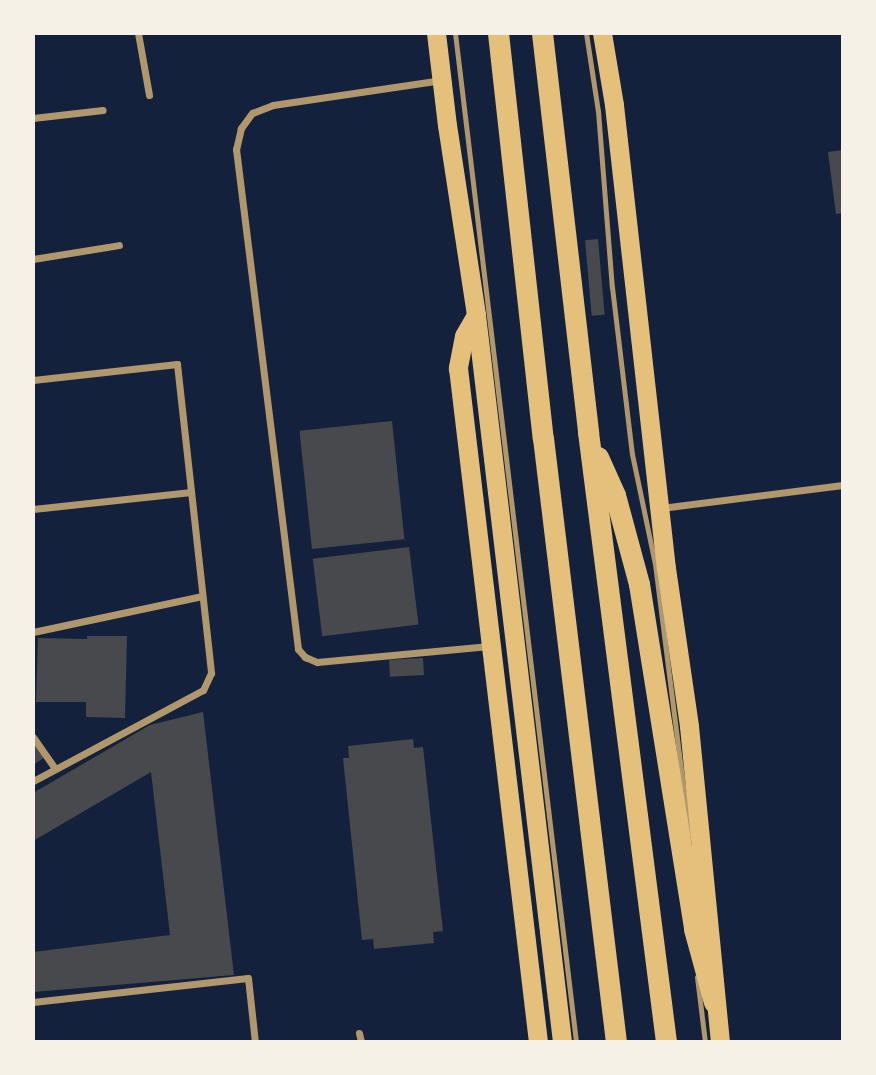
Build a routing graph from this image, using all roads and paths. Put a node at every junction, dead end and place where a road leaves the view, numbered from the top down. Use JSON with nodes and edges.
{"nodes":[{"id":1,"x":138,"y":33,"type":"edge"},
{"id":2,"x":436,"y":33,"type":"edge"},
{"id":3,"x":455,"y":33,"type":"edge"},
{"id":4,"x":542,"y":33,"type":"edge"},
{"id":5,"x":556,"y":33,"type":"edge"},
{"id":6,"x":586,"y":33,"type":"edge"},
{"id":7,"x":602,"y":33,"type":"edge"},
{"id":8,"x":497,"y":34,"type":"edge"},
{"id":9,"x":546,"y":65,"type":"junction"},
{"id":10,"x":442,"y":80,"type":"junction"},
{"id":11,"x":149,"y":95,"type":"dead end"},
{"id":12,"x":103,"y":110,"type":"dead end"},
{"id":13,"x":33,"y":118,"type":"edge"},
{"id":14,"x":120,"y":245,"type":"dead end"},
{"id":15,"x":33,"y":259,"type":"edge"},
{"id":16,"x":476,"y":315,"type":"junction"},
{"id":17,"x":33,"y":380,"type":"edge"},
{"id":18,"x":588,"y":432,"type":"junction"},
{"id":19,"x":843,"y":485,"type":"edge"},
{"id":20,"x":191,"y":492,"type":"junction"},
{"id":21,"x":660,"y":508,"type":"junction"},
{"id":22,"x":33,"y":509,"type":"edge"},
{"id":23,"x":202,"y":596,"type":"junction"},
{"id":24,"x":33,"y":632,"type":"edge"},
{"id":25,"x":491,"y":646,"type":"junction"},
{"id":26,"x":33,"y":737,"type":"edge"},
{"id":27,"x":55,"y":769,"type":"junction"},
{"id":28,"x":33,"y":780,"type":"edge"},
{"id":29,"x":511,"y":820,"type":"junction"},
{"id":30,"x":539,"y":834,"type":"junction"},
{"id":31,"x":541,"y":855,"type":"junction"},
{"id":32,"x":516,"y":880,"type":"junction"},
{"id":33,"x":694,"y":929,"type":"junction"},
{"id":34,"x":33,"y":1002,"type":"edge"},
{"id":35,"x":714,"y":1002,"type":"junction"},
{"id":36,"x":359,"y":1033,"type":"dead end"},
{"id":37,"x":255,"y":1042,"type":"edge"},
{"id":38,"x":361,"y":1042,"type":"edge"},
{"id":39,"x":538,"y":1042,"type":"edge"},
{"id":40,"x":562,"y":1042,"type":"edge"},
{"id":41,"x":576,"y":1042,"type":"edge"},
{"id":42,"x":616,"y":1042,"type":"edge"},
{"id":43,"x":666,"y":1042,"type":"edge"},
{"id":44,"x":705,"y":1042,"type":"edge"},
{"id":45,"x":720,"y":1042,"type":"edge"}],
"edges":[{"from":1,"to":11,"type":"street"},
{"from":2,"to":10,"type":"highway"},
{"from":3,"to":41,"type":"lane"},
{"from":4,"to":9,"type":"highway"},
{"from":5,"to":9,"type":"highway"},
{"from":6,"to":33,"type":"lane"},
{"from":7,"to":21,"type":"highway"},
{"from":8,"to":42,"type":"highway"},
{"from":9,"to":18,"type":"highway"},
{"from":10,"to":16,"type":"highway"},
{"from":10,"to":25,"type":"street"},
{"from":12,"to":13,"type":"street"},
{"from":14,"to":15,"type":"street"},
{"from":16,"to":25,"type":"highway"},
{"from":16,"to":30,"type":"highway"},
{"from":17,"to":20,"type":"street"},
{"from":18,"to":33,"type":"highway"},
{"from":18,"to":43,"type":"highway"},
{"from":19,"to":21,"type":"street"},
{"from":20,"to":22,"type":"street"},
{"from":20,"to":23,"type":"street"},
{"from":21,"to":35,"type":"highway"},
{"from":23,"to":24,"type":"street"},
{"from":23,"to":27,"type":"street"},
{"from":25,"to":29,"type":"highway"},
{"from":26,"to":27,"type":"street"},
{"from":27,"to":28,"type":"street"},
{"from":29,"to":30,"type":"highway"},
{"from":29,"to":32,"type":"highway"},
{"from":30,"to":31,"type":"highway"},
{"from":31,"to":32,"type":"highway"},
{"from":31,"to":40,"type":"highway"},
{"from":32,"to":39,"type":"highway"},
{"from":33,"to":35,"type":"highway"},
{"from":33,"to":44,"type":"lane"},
{"from":34,"to":37,"type":"street"},
{"from":35,"to":45,"type":"highway"},
{"from":36,"to":38,"type":"street"}]}
